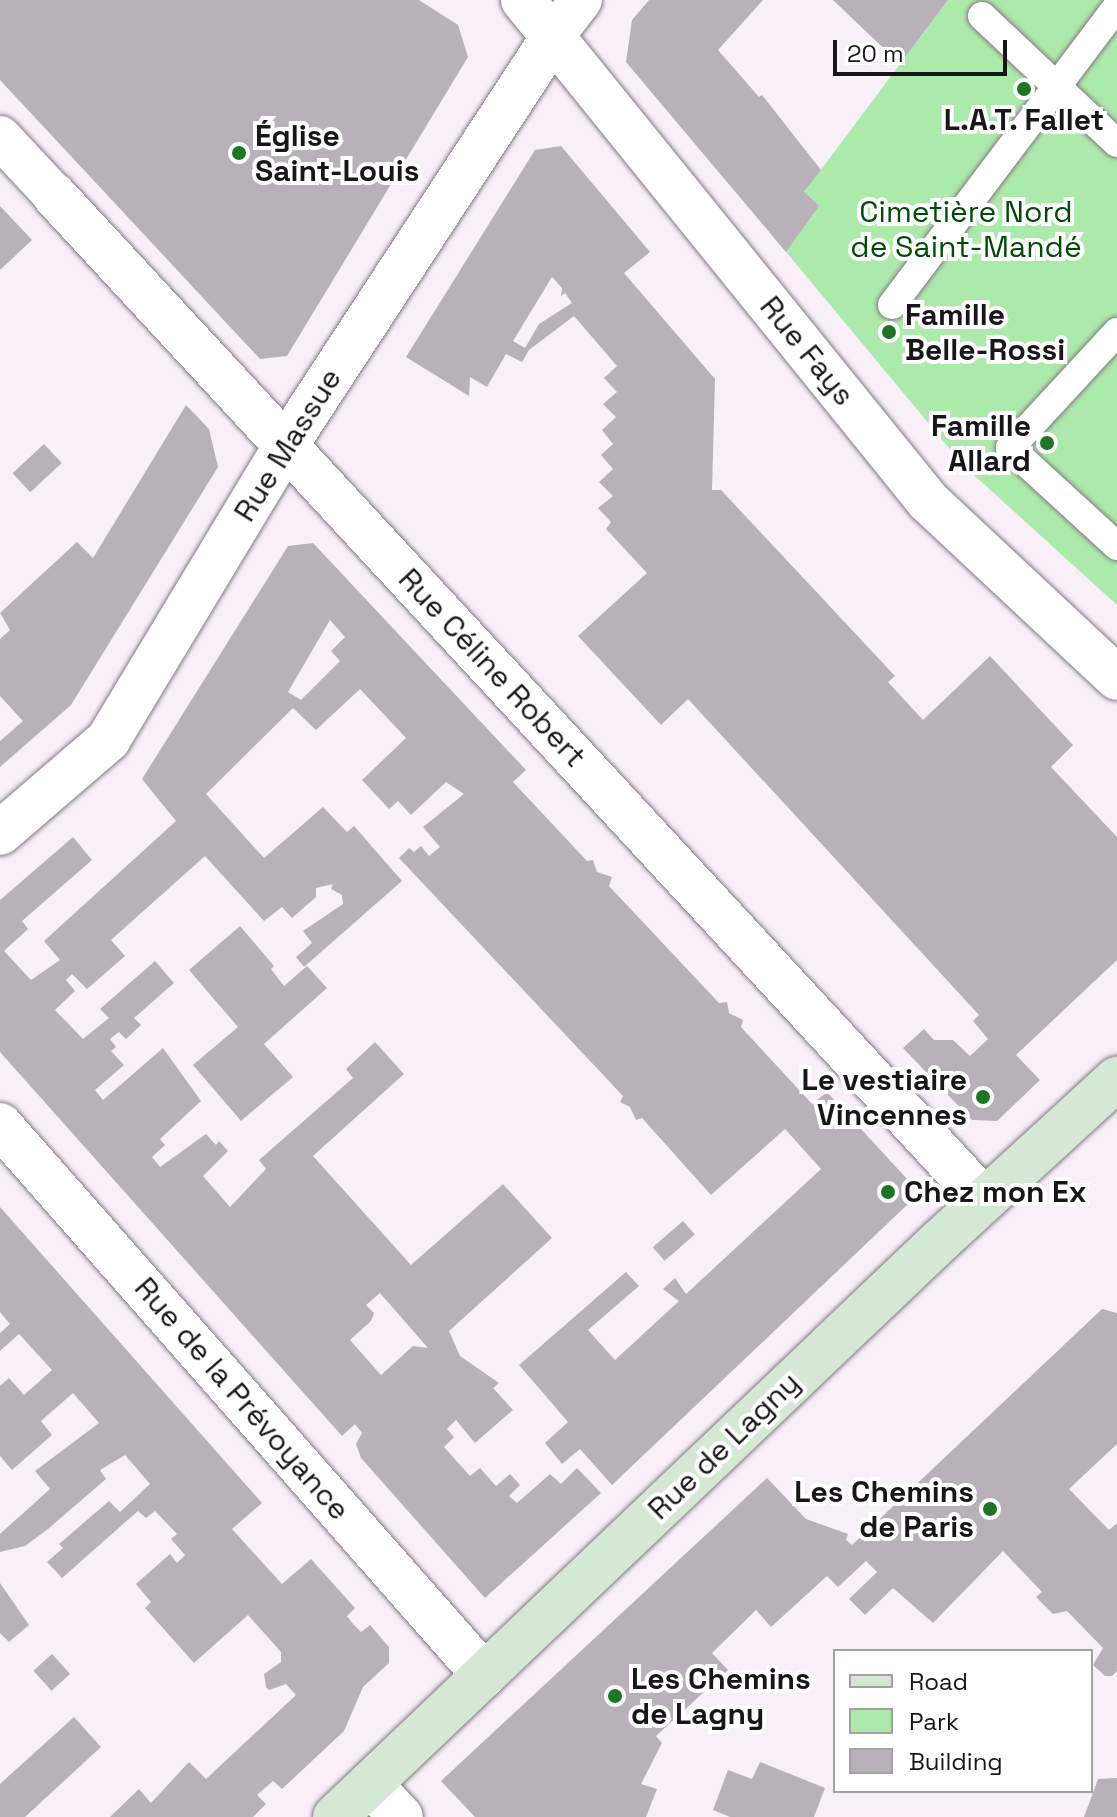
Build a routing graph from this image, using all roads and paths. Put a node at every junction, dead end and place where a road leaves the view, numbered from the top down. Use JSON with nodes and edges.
{"nodes":[{"id":1,"x":523,"y":0,"type":"edge"},
{"id":2,"x":581,"y":0,"type":"edge"},
{"id":3,"x":1117,"y":6,"type":"edge"},
{"id":4,"x":982,"y":16,"type":"dead end"},
{"id":5,"x":554,"y":35,"type":"junction"},
{"id":6,"x":1056,"y":87,"type":"junction"},
{"id":7,"x":0,"y":137,"type":"edge"},
{"id":8,"x":1117,"y":143,"type":"edge"},
{"id":9,"x":54,"y":195,"type":"joint"},
{"id":10,"x":892,"y":305,"type":"dead end"},
{"id":11,"x":1117,"y":332,"type":"edge"},
{"id":12,"x":286,"y":445,"type":"junction"},
{"id":13,"x":1117,"y":546,"type":"edge"},
{"id":14,"x":1117,"y":678,"type":"edge"},
{"id":15,"x":0,"y":833,"type":"edge"},
{"id":16,"x":1117,"y":1079,"type":"edge"},
{"id":17,"x":0,"y":1125,"type":"edge"},
{"id":18,"x":984,"y":1200,"type":"junction"},
{"id":19,"x":484,"y":1675,"type":"junction"},
{"id":20,"x":370,"y":1784,"type":"junction"},
{"id":21,"x":335,"y":1817,"type":"edge"},
{"id":22,"x":401,"y":1817,"type":"edge"}],
"edges":[{"from":1,"to":5,"type":"street","name":"Rue Fays"},
{"from":2,"to":5,"type":"street"},
{"from":3,"to":6,"type":"lane"},
{"from":4,"to":6,"type":"lane"},
{"from":5,"to":12,"type":"street","name":"Rue Massue"},
{"from":5,"to":14,"type":"street","name":"Rue Fays"},
{"from":6,"to":8,"type":"lane"},
{"from":6,"to":10,"type":"lane"},
{"from":7,"to":9,"type":"street","name":"Rue Céline Robert"},
{"from":9,"to":12,"type":"street","name":"Rue Céline Robert"},
{"from":11,"to":13,"type":"lane"},
{"from":12,"to":15,"type":"street","name":"Rue Massue"},
{"from":12,"to":18,"type":"street","name":"Rue Céline Robert"},
{"from":16,"to":18,"type":"main road","name":"Rue de Lagny"},
{"from":17,"to":19,"type":"street","name":"Rue de la Prévoyance"},
{"from":18,"to":19,"type":"main road","name":"Rue de Lagny"},
{"from":19,"to":20,"type":"main road","name":"Rue de Lagny"},
{"from":20,"to":21,"type":"main road","name":"Rue de Lagny"},
{"from":20,"to":22,"type":"street"}]}
